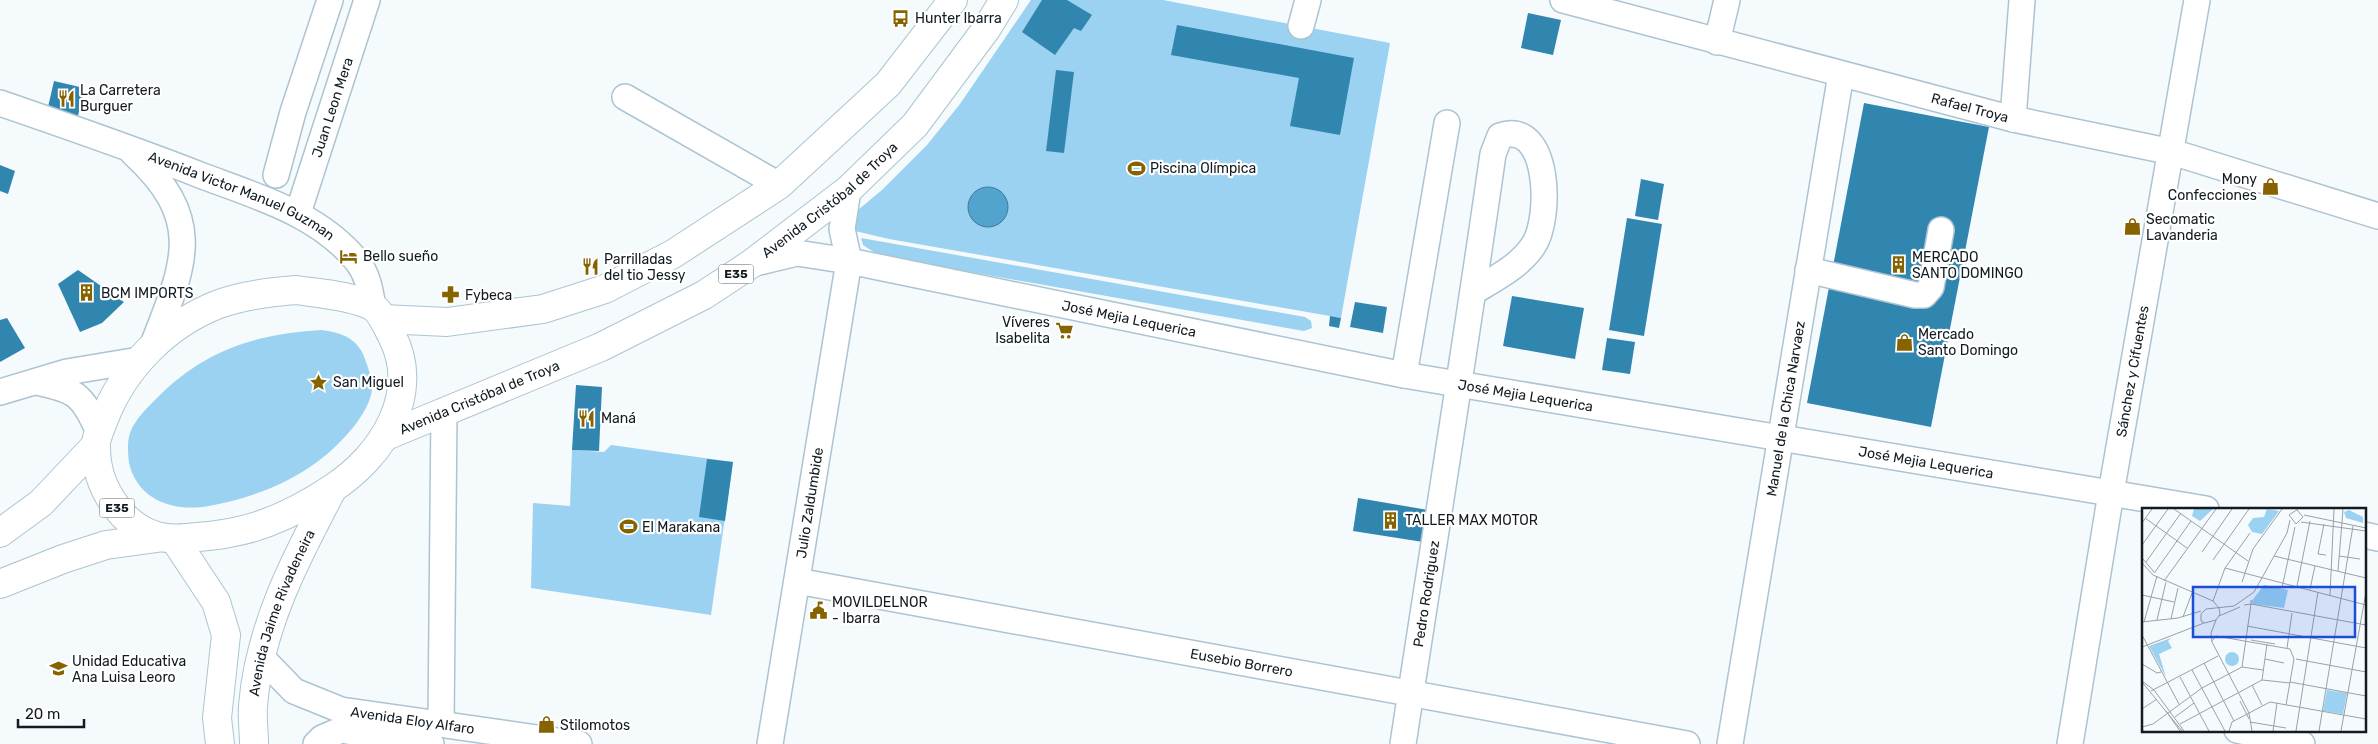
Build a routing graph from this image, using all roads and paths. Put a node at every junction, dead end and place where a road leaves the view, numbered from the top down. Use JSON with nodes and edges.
{"nodes":[{"id":1,"x":330,"y":0,"type":"edge"},
{"id":2,"x":367,"y":0,"type":"edge"},
{"id":3,"x":953,"y":0,"type":"edge"},
{"id":4,"x":1004,"y":0,"type":"edge"},
{"id":5,"x":1308,"y":0,"type":"edge"},
{"id":6,"x":1563,"y":0,"type":"edge"},
{"id":7,"x":1727,"y":0,"type":"edge"},
{"id":8,"x":2022,"y":0,"type":"edge"},
{"id":9,"x":2197,"y":0,"type":"edge"},
{"id":10,"x":1301,"y":26,"type":"dead end"},
{"id":11,"x":1717,"y":42,"type":"junction"},
{"id":12,"x":1841,"y":74,"type":"junction"},
{"id":13,"x":625,"y":97,"type":"dead end"},
{"id":14,"x":0,"y":103,"type":"edge"},
{"id":15,"x":293,"y":112,"type":"junction"},
{"id":16,"x":2013,"y":119,"type":"junction"},
{"id":17,"x":1447,"y":123,"type":"dead end"},
{"id":18,"x":327,"y":124,"type":"junction"},
{"id":19,"x":126,"y":146,"type":"junction"},
{"id":20,"x":2172,"y":152,"type":"junction"},
{"id":21,"x":276,"y":175,"type":"dead end"},
{"id":22,"x":780,"y":185,"type":"junction"},
{"id":23,"x":848,"y":190,"type":"junction"},
{"id":24,"x":298,"y":213,"type":"junction"},
{"id":25,"x":2378,"y":216,"type":"edge"},
{"id":26,"x":1941,"y":230,"type":"dead end"},
{"id":27,"x":849,"y":261,"type":"junction"},
{"id":28,"x":751,"y":264,"type":"junction"},
{"id":29,"x":1808,"y":270,"type":"junction"},
{"id":30,"x":1473,"y":292,"type":"junction"},
{"id":31,"x":378,"y":313,"type":"junction"},
{"id":32,"x":146,"y":353,"type":"junction"},
{"id":33,"x":1404,"y":375,"type":"junction"},
{"id":34,"x":31,"y":381,"type":"junction"},
{"id":35,"x":1460,"y":384,"type":"junction"},
{"id":36,"x":0,"y":392,"type":"edge"},
{"id":37,"x":444,"y":411,"type":"junction"},
{"id":38,"x":386,"y":436,"type":"junction"},
{"id":39,"x":1781,"y":438,"type":"junction"},
{"id":40,"x":97,"y":439,"type":"junction"},
{"id":41,"x":333,"y":488,"type":"junction"},
{"id":42,"x":2111,"y":493,"type":"junction"},
{"id":43,"x":2200,"y":508,"type":"edge"},
{"id":44,"x":0,"y":534,"type":"edge"},
{"id":45,"x":166,"y":539,"type":"junction"},
{"id":46,"x":797,"y":581,"type":"junction"},
{"id":47,"x":0,"y":584,"type":"edge"},
{"id":48,"x":262,"y":658,"type":"junction"},
{"id":49,"x":1411,"y":693,"type":"junction"},
{"id":50,"x":2246,"y":732,"type":"edge"},
{"id":51,"x":436,"y":734,"type":"edge"},
{"id":52,"x":220,"y":744,"type":"edge"},
{"id":53,"x":254,"y":744,"type":"edge"},
{"id":54,"x":316,"y":744,"type":"edge"},
{"id":55,"x":579,"y":744,"type":"edge"},
{"id":56,"x":770,"y":744,"type":"edge"},
{"id":57,"x":1403,"y":744,"type":"edge"},
{"id":58,"x":1687,"y":744,"type":"edge"},
{"id":59,"x":1730,"y":744,"type":"edge"},
{"id":60,"x":2070,"y":744,"type":"edge"},
{"id":61,"x":2302,"y":744,"type":"edge"}],
"edges":[{"from":1,"to":15,"type":"street"},
{"from":2,"to":18,"type":"street","name":"Juan Leon Mera"},
{"from":3,"to":22,"type":"main road","number":"E35"},
{"from":4,"to":23,"type":"main road","name":"Avenida Cristóbal de Troya","number":"E35"},
{"from":5,"to":10,"type":"street"},
{"from":6,"to":11,"type":"street","name":"Rafael Troya"},
{"from":7,"to":11,"type":"street"},
{"from":8,"to":16,"type":"street"},
{"from":9,"to":20,"type":"street","name":"Sánchez y Cifuentes"},
{"from":11,"to":12,"type":"street","name":"Rafael Troya"},
{"from":12,"to":16,"type":"street","name":"Rafael Troya"},
{"from":12,"to":29,"type":"street","name":"Manuel de la Chica Narvaez"},
{"from":13,"to":22,"type":"street"},
{"from":14,"to":19,"type":"street","name":"Avenida Victor Manuel Guzman"},
{"from":15,"to":18,"type":"street"},
{"from":15,"to":21,"type":"street"},
{"from":16,"to":20,"type":"street","name":"Rafael Troya"},
{"from":17,"to":33,"type":"street"},
{"from":18,"to":24,"type":"street","name":"Juan Leon Mera"},
{"from":19,"to":24,"type":"street","name":"Avenida Victor Manuel Guzman"},
{"from":19,"to":32,"type":"street","name":"Avenida Victor Manuel Guzman"},
{"from":20,"to":25,"type":"street","name":"Rafael Troya"},
{"from":20,"to":42,"type":"street","name":"Sánchez y Cifuentes"},
{"from":22,"to":31,"type":"main road","number":"E35"},
{"from":23,"to":27,"type":"street"},
{"from":23,"to":28,"type":"main road","name":"Avenida Cristóbal de Troya","number":"E35"},
{"from":24,"to":31,"type":"street","name":"Avenida Victor Manuel Guzman"},
{"from":26,"to":29,"type":"street"},
{"from":27,"to":28,"type":"street","name":"José Mejia Lequerica"},
{"from":27,"to":33,"type":"street","name":"José Mejia Lequerica"},
{"from":27,"to":46,"type":"street","name":"Julio Zaldumbide"},
{"from":28,"to":37,"type":"main road","name":"Avenida Cristóbal de Troya","number":"E35"},
{"from":29,"to":39,"type":"street","name":"Manuel de la Chica Narvaez"},
{"from":30,"to":30,"type":"street","name":"Pedro Rodriguez"},
{"from":30,"to":35,"type":"street","name":"Pedro Rodriguez"},
{"from":31,"to":32,"type":"main road","number":"E35"},
{"from":31,"to":38,"type":"main road","number":"E35"},
{"from":32,"to":34,"type":"street"},
{"from":32,"to":40,"type":"main road","number":"E35"},
{"from":33,"to":35,"type":"street","name":"José Mejia Lequerica"},
{"from":34,"to":36,"type":"street"},
{"from":34,"to":40,"type":"street"},
{"from":35,"to":39,"type":"street","name":"José Mejia Lequerica"},
{"from":35,"to":49,"type":"street","name":"Pedro Rodriguez"},
{"from":37,"to":38,"type":"main road","name":"Avenida Cristóbal de Troya","number":"E35"},
{"from":37,"to":51,"type":"street"},
{"from":38,"to":41,"type":"main road","number":"E35"},
{"from":39,"to":42,"type":"street","name":"José Mejia Lequerica"},
{"from":39,"to":59,"type":"street","name":"Manuel de la Chica Narvaez"},
{"from":40,"to":44,"type":"main road","number":"E35"},
{"from":40,"to":45,"type":"main road","number":"E35"},
{"from":41,"to":45,"type":"main road","number":"E35"},
{"from":41,"to":48,"type":"main road","name":"Avenida Jaime Rivadeneira"},
{"from":42,"to":43,"type":"street","name":"José Mejia Lequerica"},
{"from":42,"to":60,"type":"street","name":"Sánchez y Cifuentes"},
{"from":45,"to":47,"type":"main road","number":"E35"},
{"from":45,"to":52,"type":"main road"},
{"from":46,"to":49,"type":"street","name":"Eusebio Borrero"},
{"from":46,"to":56,"type":"street","name":"Julio Zaldumbide"},
{"from":48,"to":51,"type":"street","name":"Avenida Eloy Alfaro"},
{"from":48,"to":53,"type":"main road","name":"Avenida Jaime Rivadeneira"},
{"from":49,"to":57,"type":"street","name":"Pedro Rodriguez"},
{"from":49,"to":58,"type":"street","name":"Eusebio Borrero"},
{"from":50,"to":61,"type":"street"},
{"from":51,"to":54,"type":"street","name":"Avenida Eloy Alfaro"},
{"from":51,"to":55,"type":"street","name":"Avenida Eloy Alfaro"}]}
